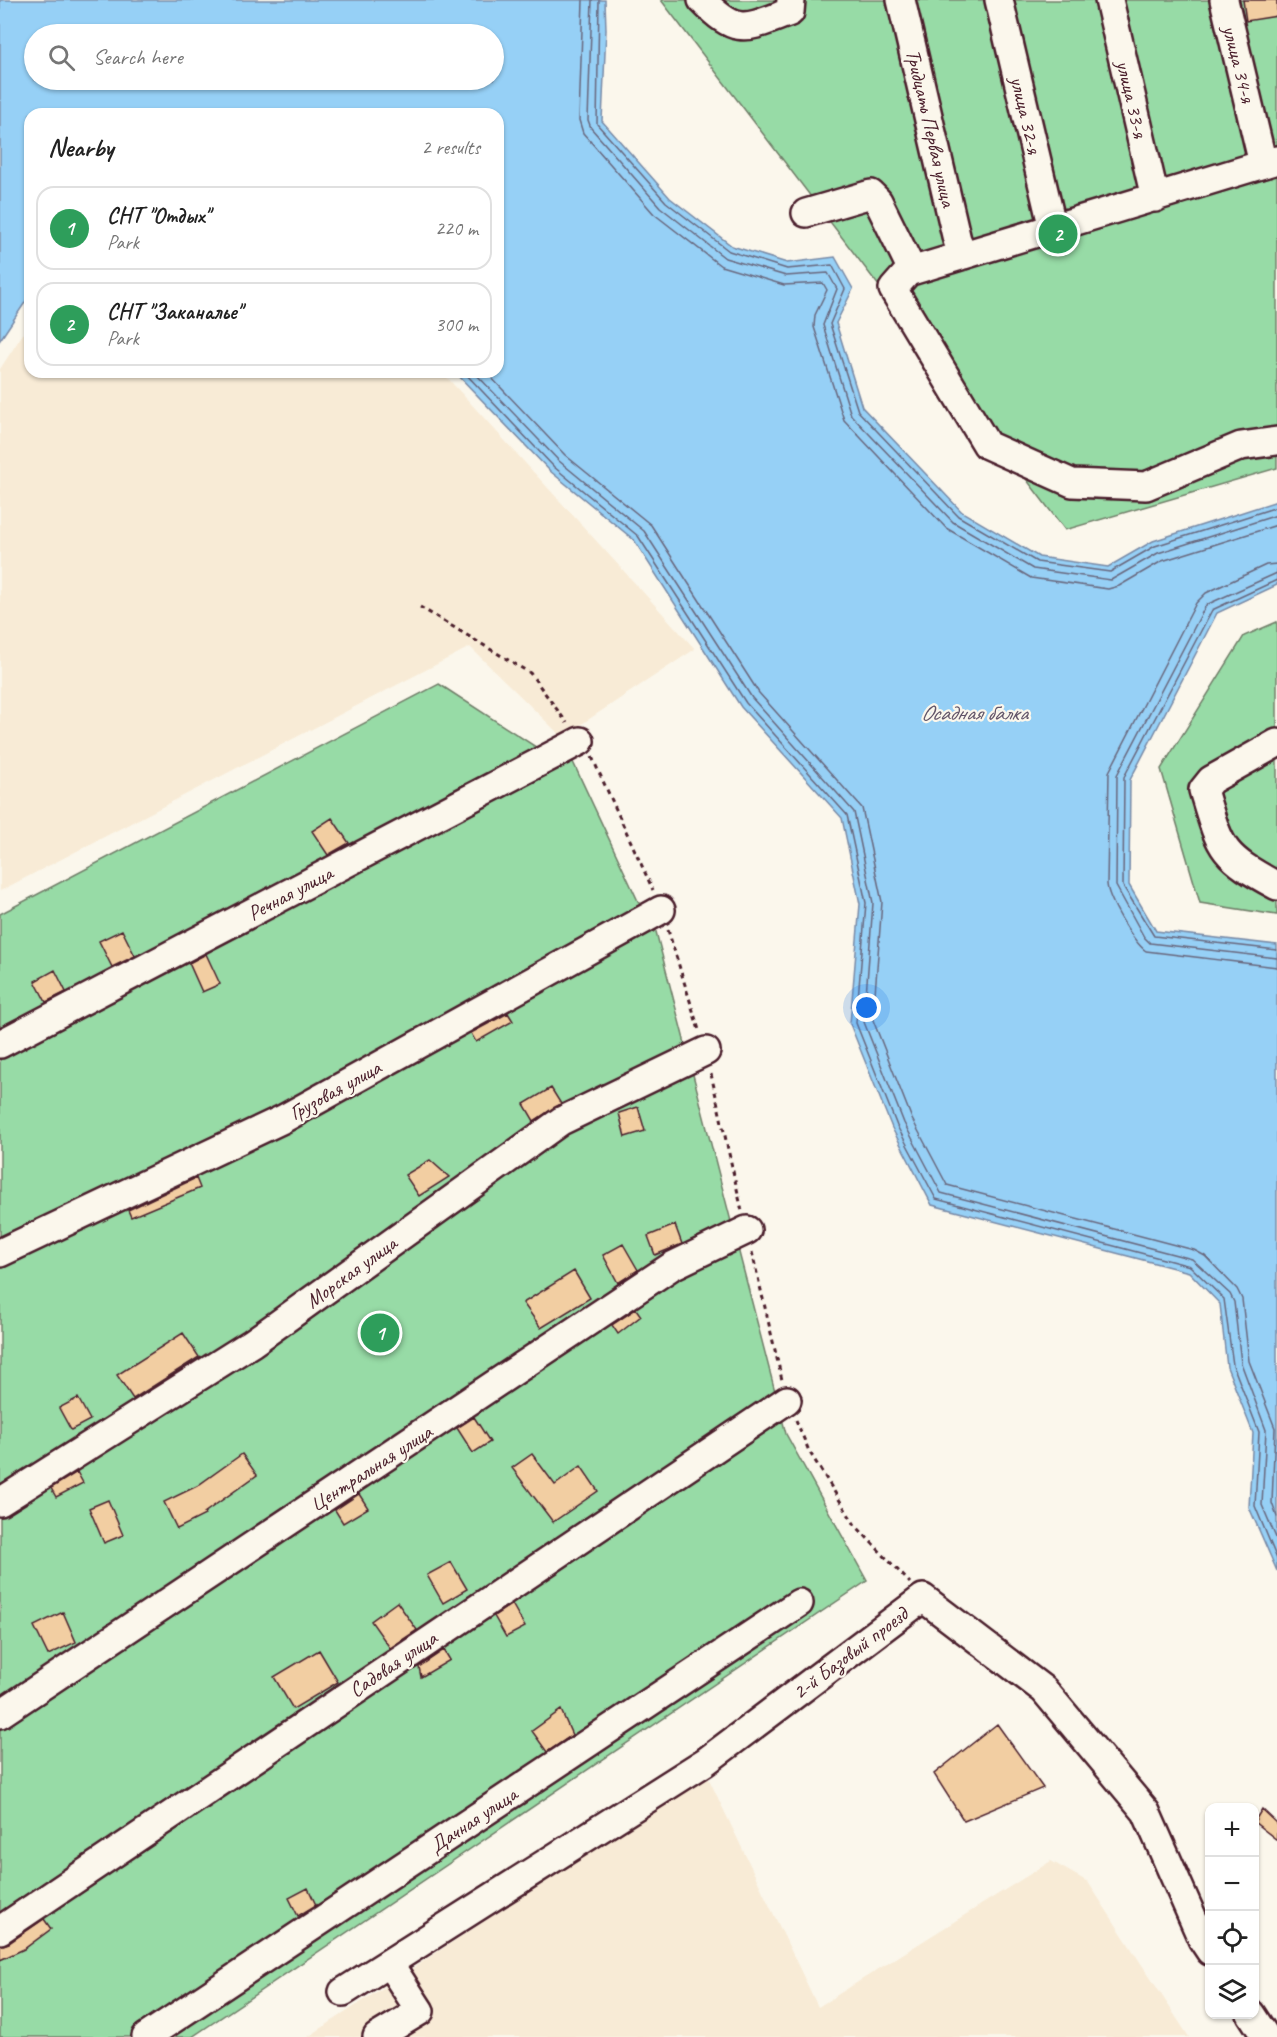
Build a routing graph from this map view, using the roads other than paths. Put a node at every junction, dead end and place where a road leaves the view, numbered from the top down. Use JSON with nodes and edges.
{"nodes":[{"id":1,"x":702,"y":0,"type":"edge"},
{"id":2,"x":791,"y":0,"type":"edge"},
{"id":3,"x":901,"y":0,"type":"edge"},
{"id":4,"x":999,"y":0,"type":"edge"},
{"id":5,"x":1109,"y":0,"type":"edge"},
{"id":6,"x":1224,"y":0,"type":"edge"},
{"id":7,"x":1270,"y":162,"type":"edge"},
{"id":8,"x":1155,"y":198,"type":"junction"},
{"id":9,"x":806,"y":213,"type":"dead end"},
{"id":10,"x":1053,"y":229,"type":"junction"},
{"id":11,"x":964,"y":255,"type":"junction"},
{"id":12,"x":912,"y":270,"type":"junction"},
{"id":13,"x":1277,"y":441,"type":"edge"},
{"id":14,"x":580,"y":741,"type":"road end"},
{"id":15,"x":1277,"y":743,"type":"edge"},
{"id":16,"x":1277,"y":886,"type":"edge"},
{"id":17,"x":662,"y":910,"type":"road end"},
{"id":18,"x":0,"y":1044,"type":"edge"},
{"id":19,"x":706,"y":1051,"type":"road end"},
{"id":20,"x":747,"y":1230,"type":"road end"},
{"id":21,"x":0,"y":1253,"type":"edge"},
{"id":22,"x":787,"y":1400,"type":"road end"},
{"id":23,"x":0,"y":1502,"type":"edge"},
{"id":24,"x":799,"y":1603,"type":"dead end"},
{"id":25,"x":0,"y":1714,"type":"edge"},
{"id":26,"x":0,"y":1930,"type":"edge"},
{"id":27,"x":1205,"y":1945,"type":"edge"},
{"id":28,"x":389,"y":1963,"type":"junction"},
{"id":29,"x":343,"y":1992,"type":"dead end"},
{"id":30,"x":1254,"y":2019,"type":"edge"},
{"id":31,"x":147,"y":2037,"type":"edge"},
{"id":32,"x":377,"y":2037,"type":"edge"},
{"id":33,"x":1266,"y":2037,"type":"edge"}],
"edges":[{"from":1,"to":2,"type":"street"},
{"from":3,"to":11,"type":"street","name":"Тридцать Первая улица"},
{"from":4,"to":10,"type":"street","name":"улица 32-я"},
{"from":5,"to":8,"type":"street","name":"улица 33-я"},
{"from":6,"to":7,"type":"street","name":"улица 34-я"},
{"from":7,"to":8,"type":"street"},
{"from":8,"to":10,"type":"street"},
{"from":9,"to":12,"type":"street"},
{"from":10,"to":11,"type":"street"},
{"from":11,"to":12,"type":"street"},
{"from":12,"to":13,"type":"street"},
{"from":14,"to":18,"type":"street","name":"Речная улица"},
{"from":15,"to":16,"type":"street"},
{"from":17,"to":21,"type":"street","name":"Грузовая улица"},
{"from":19,"to":23,"type":"street","name":"Морская улица"},
{"from":20,"to":25,"type":"street","name":"Центральная улица"},
{"from":22,"to":26,"type":"street","name":"Садовая улица"},
{"from":24,"to":31,"type":"street","name":"Дачная улица"},
{"from":27,"to":28,"type":"street","name":"2-й Базовый проезд"},
{"from":28,"to":29,"type":"street","name":"2-й Базовый проезд"},
{"from":28,"to":32,"type":"street"},
{"from":30,"to":33,"type":"street"}]}
